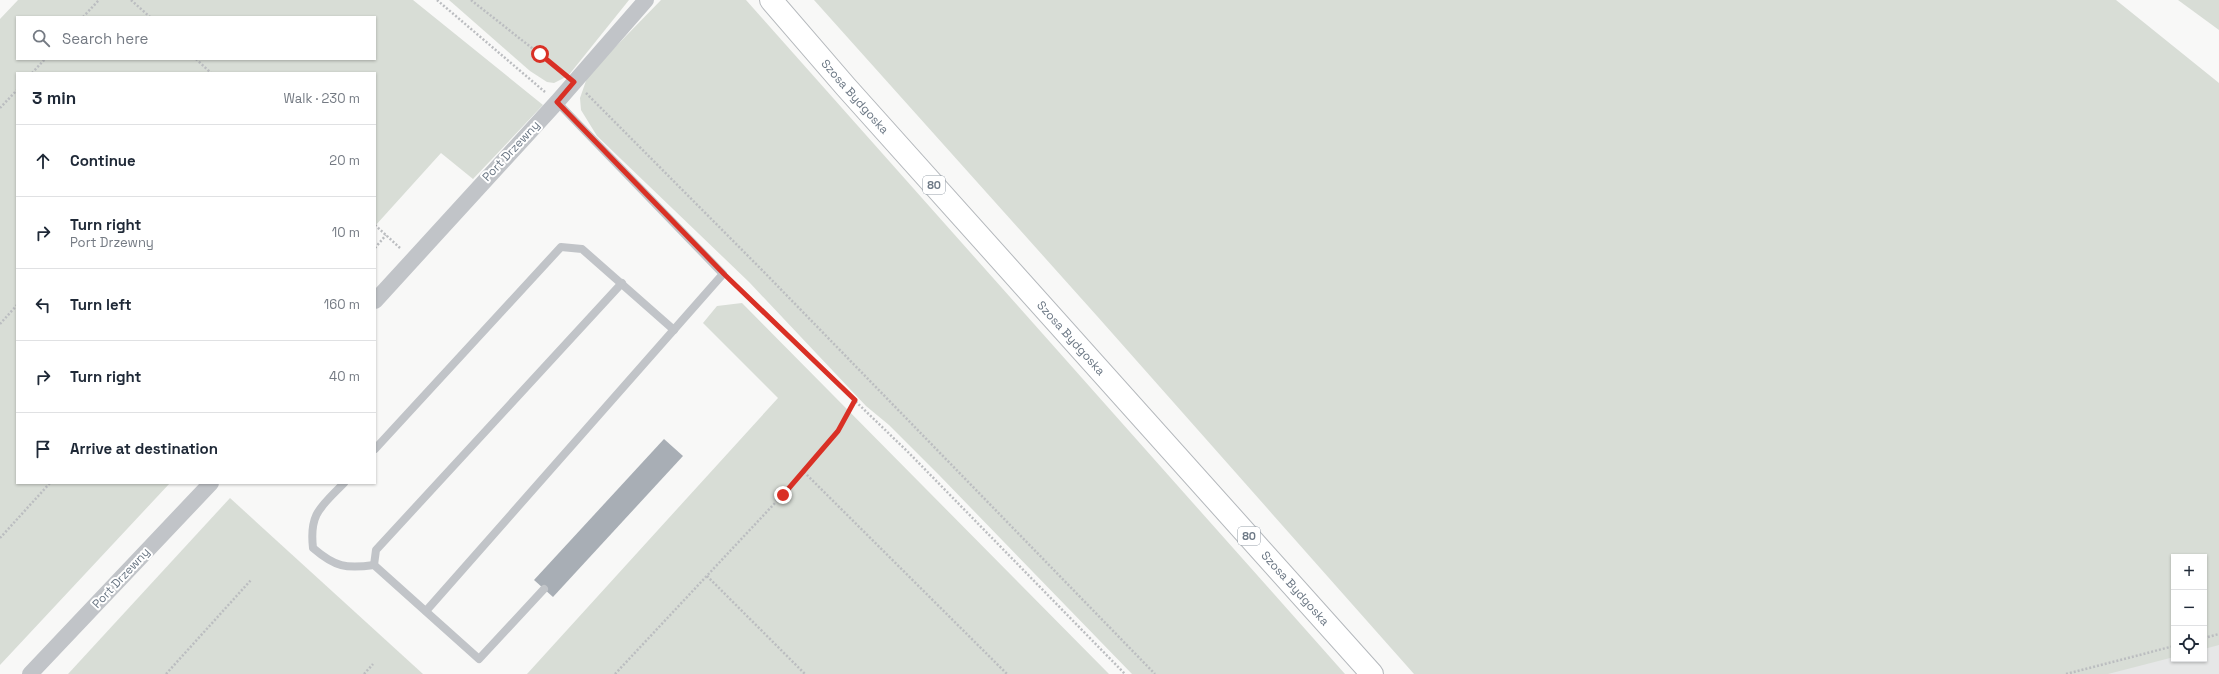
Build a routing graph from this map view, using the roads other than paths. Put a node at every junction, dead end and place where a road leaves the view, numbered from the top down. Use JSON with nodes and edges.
{"nodes":[{"id":1,"x":646,"y":0,"type":"edge"},
{"id":2,"x":771,"y":0,"type":"edge"},
{"id":3,"x":557,"y":102,"type":"junction"},
{"id":4,"x":622,"y":283,"type":"junction"},
{"id":5,"x":376,"y":300,"type":"edge"},
{"id":6,"x":674,"y":330,"type":"junction"},
{"id":7,"x":376,"y":448,"type":"edge"},
{"id":8,"x":210,"y":484,"type":"edge"},
{"id":9,"x":343,"y":484,"type":"edge"},
{"id":10,"x":374,"y":565,"type":"junction"},
{"id":11,"x":544,"y":589,"type":"dead end"},
{"id":12,"x":426,"y":611,"type":"junction"},
{"id":13,"x":30,"y":674,"type":"edge"},
{"id":14,"x":1372,"y":674,"type":"edge"}],
"edges":[{"from":1,"to":3,"type":"street","name":"Port Drzewny"},
{"from":2,"to":14,"type":"main road","name":"Szosa Bydgoska","number":"80"},
{"from":3,"to":5,"type":"street","name":"Port Drzewny"},
{"from":3,"to":6,"type":"lane"},
{"from":4,"to":6,"type":"lane"},
{"from":4,"to":7,"type":"lane"},
{"from":4,"to":10,"type":"lane"},
{"from":6,"to":12,"type":"lane"},
{"from":8,"to":13,"type":"street","name":"Port Drzewny"},
{"from":9,"to":10,"type":"lane"},
{"from":10,"to":12,"type":"lane"},
{"from":11,"to":12,"type":"lane"}]}
